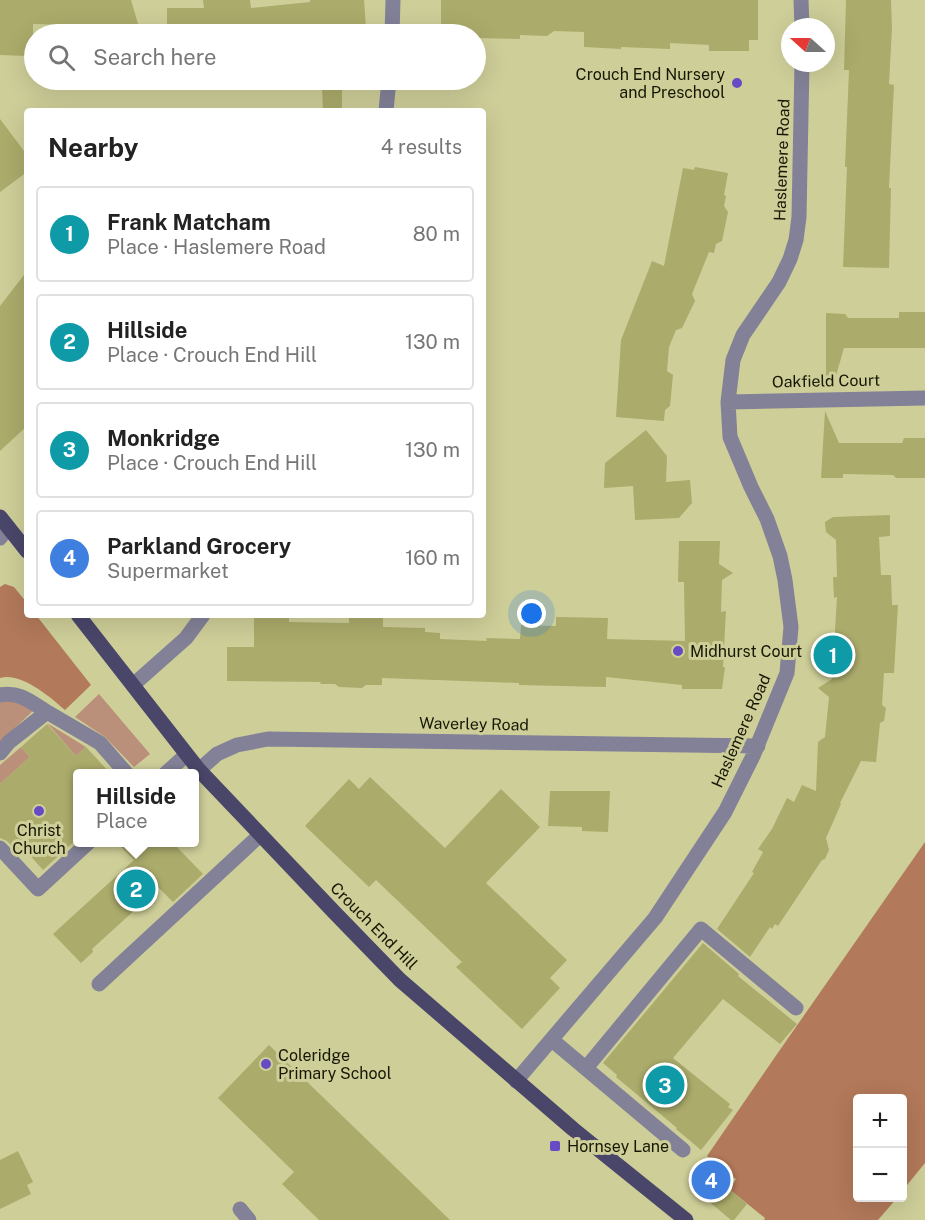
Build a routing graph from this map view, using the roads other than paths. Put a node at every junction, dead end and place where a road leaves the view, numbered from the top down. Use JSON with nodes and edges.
{"nodes":[{"id":1,"x":393,"y":0,"type":"edge"},
{"id":2,"x":801,"y":0,"type":"edge"},
{"id":3,"x":802,"y":18,"type":"edge"},
{"id":4,"x":392,"y":24,"type":"edge"},
{"id":5,"x":802,"y":72,"type":"edge"},
{"id":6,"x":388,"y":90,"type":"edge"},
{"id":7,"x":386,"y":108,"type":"edge"},
{"id":8,"x":925,"y":398,"type":"edge"},
{"id":9,"x":728,"y":402,"type":"junction"},
{"id":10,"x":3,"y":528,"type":"edge"},
{"id":11,"x":24,"y":548,"type":"edge"},
{"id":12,"x":80,"y":618,"type":"edge"},
{"id":13,"x":201,"y":618,"type":"edge"},
{"id":14,"x":133,"y":686,"type":"junction"},
{"id":15,"x":0,"y":695,"type":"edge"},
{"id":16,"x":47,"y":712,"type":"junction"},
{"id":17,"x":758,"y":746,"type":"junction"},
{"id":18,"x":0,"y":753,"type":"edge"},
{"id":19,"x":186,"y":755,"type":"junction"},
{"id":20,"x":123,"y":769,"type":"edge"},
{"id":21,"x":171,"y":769,"type":"edge"},
{"id":22,"x":198,"y":769,"type":"edge"},
{"id":23,"x":199,"y":770,"type":"joint"},
{"id":24,"x":260,"y":835,"type":"junction"},
{"id":25,"x":85,"y":847,"type":"edge"},
{"id":26,"x":0,"y":848,"type":"edge"},
{"id":27,"x":99,"y":984,"type":"dead end"},
{"id":28,"x":796,"y":1008,"type":"dead end"},
{"id":29,"x":552,"y":1040,"type":"junction"},
{"id":30,"x":586,"y":1068,"type":"junction"},
{"id":31,"x":516,"y":1081,"type":"junction"},
{"id":32,"x":683,"y":1150,"type":"dead end"},
{"id":33,"x":686,"y":1220,"type":"edge"}],
"edges":[{"from":1,"to":4,"type":"street"},
{"from":2,"to":3,"type":"street"},
{"from":5,"to":9,"type":"street","name":"Haslemere Road"},
{"from":6,"to":7,"type":"street"},
{"from":8,"to":9,"type":"street","name":"Oakfield Court"},
{"from":9,"to":17,"type":"street","name":"Haslemere Road"},
{"from":10,"to":11,"type":"main road"},
{"from":12,"to":14,"type":"main road","name":"Crouch End Hill"},
{"from":13,"to":14,"type":"street"},
{"from":14,"to":19,"type":"main road","name":"Crouch End Hill"},
{"from":15,"to":16,"type":"street"},
{"from":16,"to":18,"type":"street"},
{"from":16,"to":20,"type":"street"},
{"from":17,"to":23,"type":"street","name":"Waverley Road"},
{"from":17,"to":29,"type":"street","name":"Haslemere Road"},
{"from":19,"to":21,"type":"street"},
{"from":19,"to":22,"type":"main road","name":"Crouch End Hill"},
{"from":23,"to":24,"type":"main road","name":"Crouch End Hill"},
{"from":24,"to":27,"type":"street"},
{"from":24,"to":31,"type":"main road","name":"Crouch End Hill"},
{"from":25,"to":26,"type":"street"},
{"from":28,"to":30,"type":"street"},
{"from":29,"to":30,"type":"street"},
{"from":29,"to":31,"type":"street","name":"Haslemere Road"},
{"from":30,"to":32,"type":"street"},
{"from":31,"to":33,"type":"main road","name":"Crouch End Hill"}]}
